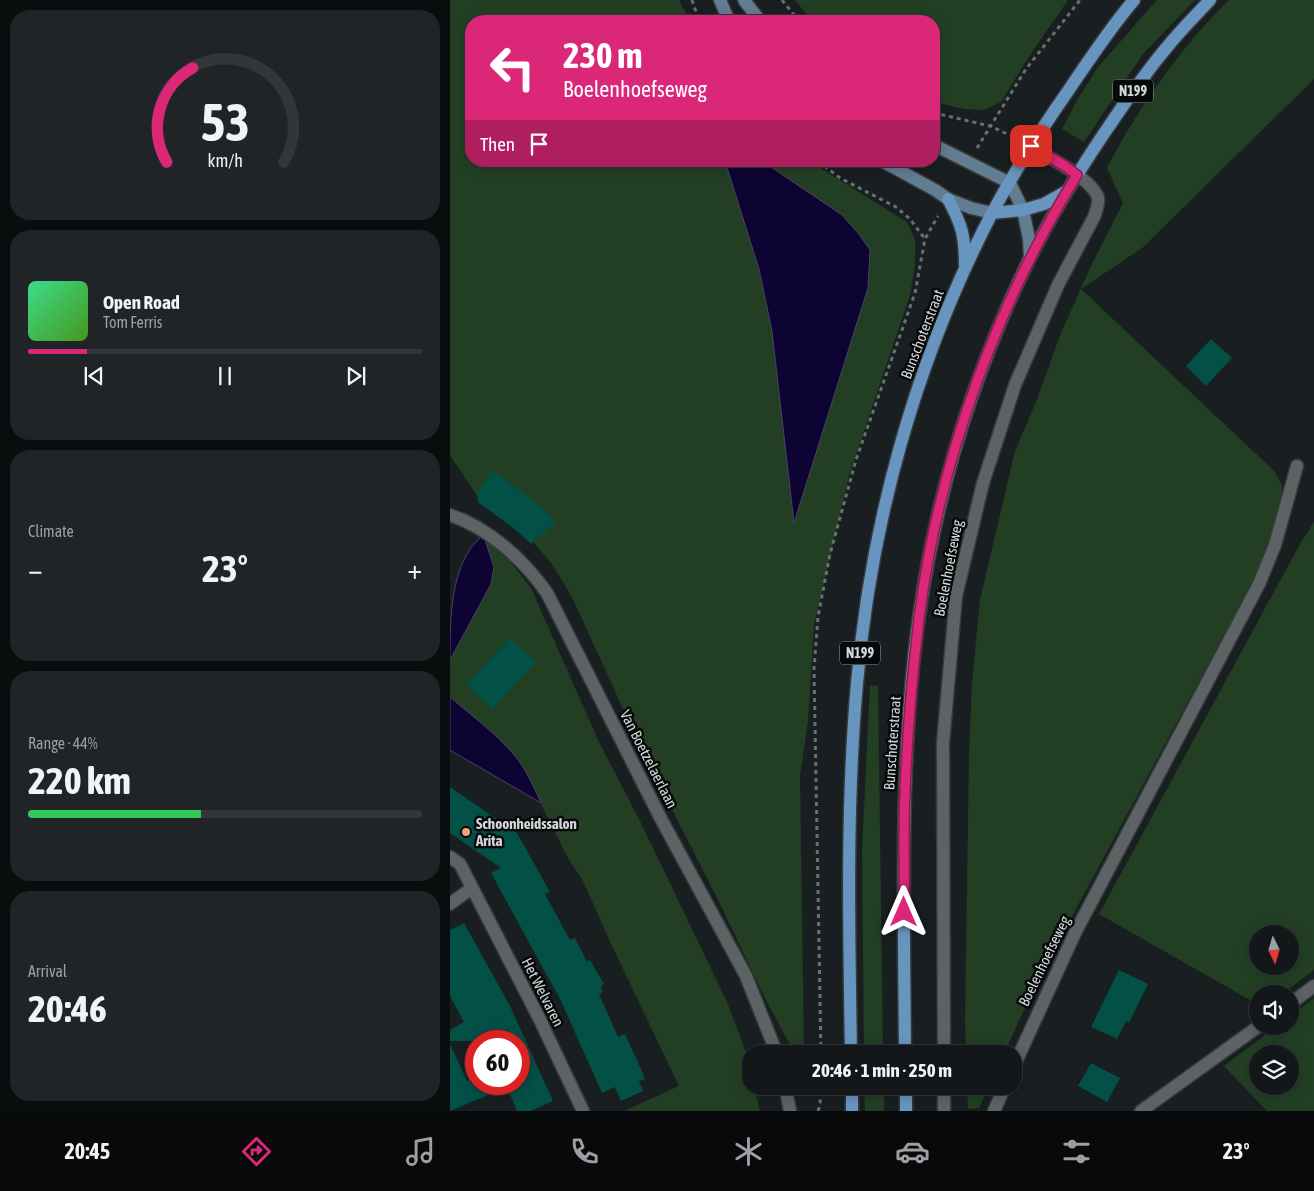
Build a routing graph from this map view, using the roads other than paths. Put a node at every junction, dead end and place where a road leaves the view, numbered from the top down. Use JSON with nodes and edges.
{"nodes":[{"id":1,"x":720,"y":0,"type":"edge"},
{"id":2,"x":744,"y":0,"type":"edge"},
{"id":3,"x":1134,"y":0,"type":"edge"},
{"id":4,"x":1210,"y":0,"type":"edge"},
{"id":5,"x":726,"y":15,"type":"edge"},
{"id":6,"x":755,"y":15,"type":"edge"},
{"id":7,"x":1031,"y":146,"type":"junction"},
{"id":8,"x":940,"y":148,"type":"edge"},
{"id":9,"x":893,"y":167,"type":"edge"},
{"id":10,"x":1077,"y":175,"type":"junction"},
{"id":11,"x":1010,"y":183,"type":"junction"},
{"id":12,"x":1067,"y":191,"type":"junction"},
{"id":13,"x":948,"y":199,"type":"junction"},
{"id":14,"x":1023,"y":210,"type":"junction"},
{"id":15,"x":992,"y":213,"type":"junction"},
{"id":16,"x":1030,"y":258,"type":"junction"},
{"id":17,"x":965,"y":268,"type":"junction"},
{"id":18,"x":1297,"y":466,"type":"dead end"},
{"id":19,"x":450,"y":515,"type":"edge"},
{"id":20,"x":450,"y":857,"type":"edge"},
{"id":21,"x":472,"y":888,"type":"junction"},
{"id":22,"x":450,"y":904,"type":"edge"},
{"id":23,"x":1314,"y":986,"type":"edge"},
{"id":24,"x":1299,"y":997,"type":"edge"},
{"id":25,"x":1249,"y":1033,"type":"edge"},
{"id":26,"x":773,"y":1045,"type":"edge"},
{"id":27,"x":851,"y":1045,"type":"edge"},
{"id":28,"x":905,"y":1045,"type":"edge"},
{"id":29,"x":944,"y":1045,"type":"edge"},
{"id":30,"x":1022,"y":1049,"type":"edge"},
{"id":31,"x":787,"y":1095,"type":"edge"},
{"id":32,"x":852,"y":1095,"type":"edge"},
{"id":33,"x":906,"y":1095,"type":"edge"},
{"id":34,"x":944,"y":1095,"type":"edge"},
{"id":35,"x":1001,"y":1095,"type":"edge"},
{"id":36,"x":583,"y":1111,"type":"edge"},
{"id":37,"x":790,"y":1111,"type":"edge"},
{"id":38,"x":852,"y":1111,"type":"edge"},
{"id":39,"x":906,"y":1111,"type":"edge"},
{"id":40,"x":944,"y":1111,"type":"edge"},
{"id":41,"x":994,"y":1111,"type":"edge"},
{"id":42,"x":1141,"y":1111,"type":"edge"}],
"edges":[{"from":1,"to":5,"type":"main road"},
{"from":2,"to":6,"type":"main road"},
{"from":3,"to":7,"type":"main road","name":"Bunschoterstraat","number":"N199"},
{"from":4,"to":10,"type":"main road","name":"Bunschoterstraat","number":"N199"},
{"from":7,"to":10,"type":"street","name":"Boelenhoefseweg"},
{"from":7,"to":11,"type":"main road","name":"Bunschoterstraat","number":"N199"},
{"from":8,"to":11,"type":"main road"},
{"from":9,"to":13,"type":"main road"},
{"from":10,"to":12,"type":"main road","name":"Bunschoterstraat","number":"N199"},
{"from":10,"to":29,"type":"street","name":"Boelenhoefseweg"},
{"from":11,"to":14,"type":"main road"},
{"from":11,"to":15,"type":"main road","name":"Bunschoterstraat","number":"N199"},
{"from":12,"to":14,"type":"main road"},
{"from":12,"to":16,"type":"main road","name":"Bunschoterstraat","number":"N199"},
{"from":13,"to":15,"type":"main road"},
{"from":13,"to":17,"type":"main road"},
{"from":14,"to":15,"type":"main road"},
{"from":14,"to":16,"type":"main road"},
{"from":15,"to":17,"type":"main road","name":"Bunschoterstraat","number":"N199"},
{"from":16,"to":28,"type":"main road","name":"Bunschoterstraat","number":"N199"},
{"from":17,"to":27,"type":"main road","name":"Bunschoterstraat","number":"N199"},
{"from":18,"to":30,"type":"street","name":"Boelenhoefseweg"},
{"from":19,"to":26,"type":"street","name":"Van Boetzelaerlaan"},
{"from":20,"to":21,"type":"street","name":"Het Welvaren"},
{"from":21,"to":22,"type":"street"},
{"from":21,"to":36,"type":"street","name":"Het Welvaren"},
{"from":23,"to":24,"type":"street"},
{"from":25,"to":42,"type":"street"},
{"from":31,"to":37,"type":"street"},
{"from":32,"to":38,"type":"main road"},
{"from":33,"to":39,"type":"main road"},
{"from":34,"to":40,"type":"street"},
{"from":35,"to":41,"type":"street"}]}
